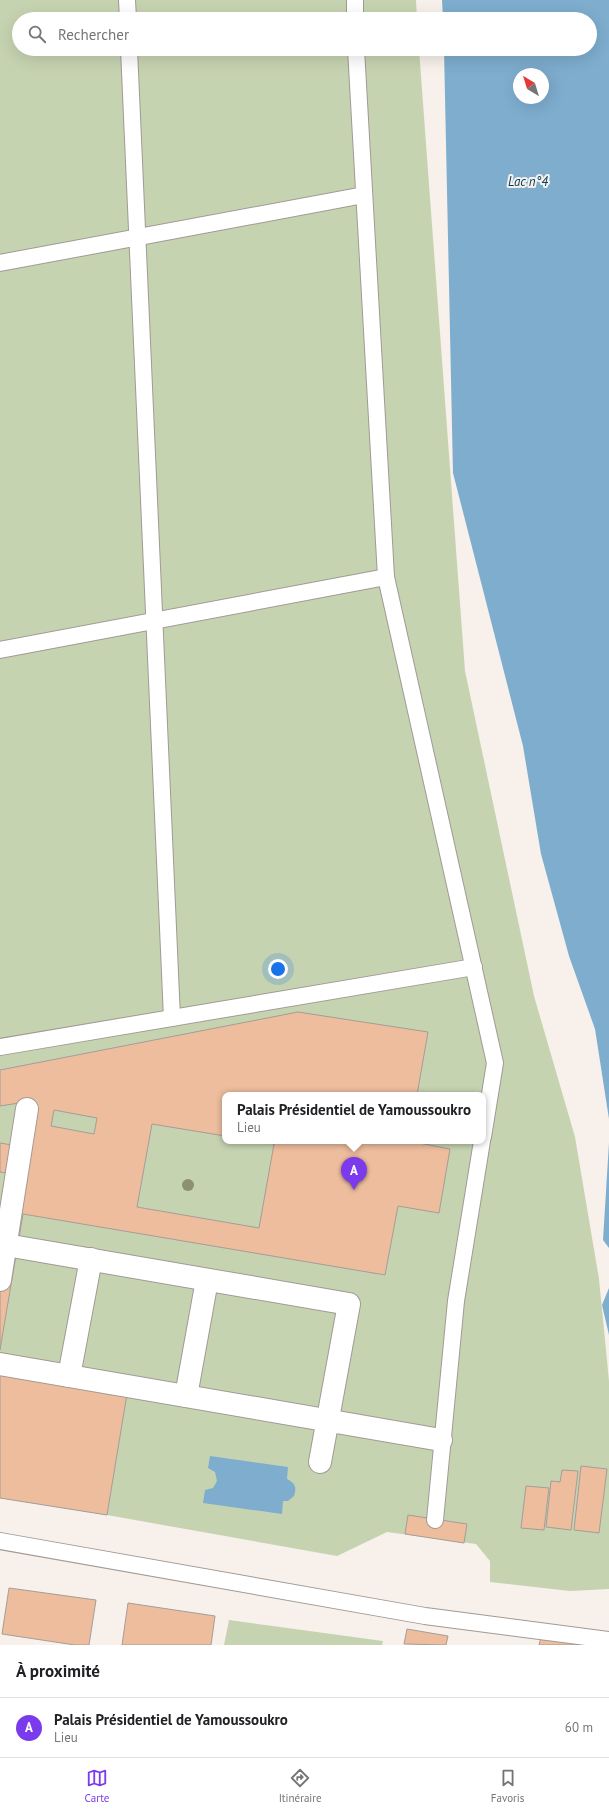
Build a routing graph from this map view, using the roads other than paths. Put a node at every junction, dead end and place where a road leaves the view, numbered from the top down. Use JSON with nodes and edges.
{"nodes":[{"id":1,"x":127,"y":0,"type":"edge"},
{"id":2,"x":355,"y":0,"type":"edge"},
{"id":3,"x":128,"y":12,"type":"edge"},
{"id":4,"x":355,"y":12,"type":"edge"},
{"id":5,"x":129,"y":56,"type":"edge"},
{"id":6,"x":356,"y":56,"type":"edge"},
{"id":7,"x":364,"y":195,"type":"junction"},
{"id":8,"x":137,"y":236,"type":"junction"},
{"id":9,"x":0,"y":263,"type":"edge"},
{"id":10,"x":386,"y":577,"type":"junction"},
{"id":11,"x":154,"y":620,"type":"junction"},
{"id":12,"x":0,"y":650,"type":"edge"},
{"id":13,"x":474,"y":967,"type":"junction"},
{"id":14,"x":172,"y":1018,"type":"junction"},
{"id":15,"x":0,"y":1047,"type":"edge"},
{"id":16,"x":27,"y":1109,"type":"dead end"},
{"id":17,"x":486,"y":1118,"type":"edge"},
{"id":18,"x":482,"y":1144,"type":"edge"},
{"id":19,"x":6,"y":1245,"type":"junction"},
{"id":20,"x":91,"y":1259,"type":"junction"},
{"id":21,"x":0,"y":1280,"type":"edge"},
{"id":22,"x":207,"y":1280,"type":"junction"},
{"id":23,"x":0,"y":1364,"type":"edge"},
{"id":24,"x":70,"y":1376,"type":"junction"},
{"id":25,"x":186,"y":1396,"type":"junction"},
{"id":26,"x":328,"y":1421,"type":"junction"},
{"id":27,"x":441,"y":1440,"type":"junction"},
{"id":28,"x":320,"y":1462,"type":"dead end"},
{"id":29,"x":435,"y":1520,"type":"dead end"},
{"id":30,"x":0,"y":1541,"type":"edge"},
{"id":31,"x":609,"y":1640,"type":"edge"}],
"edges":[{"from":1,"to":3,"type":"lane"},
{"from":2,"to":4,"type":"lane"},
{"from":5,"to":8,"type":"lane"},
{"from":6,"to":7,"type":"lane"},
{"from":7,"to":8,"type":"lane"},
{"from":7,"to":10,"type":"lane"},
{"from":8,"to":9,"type":"lane"},
{"from":8,"to":11,"type":"lane"},
{"from":10,"to":11,"type":"lane"},
{"from":10,"to":13,"type":"lane"},
{"from":11,"to":12,"type":"lane"},
{"from":11,"to":14,"type":"lane"},
{"from":13,"to":14,"type":"lane"},
{"from":13,"to":17,"type":"lane"},
{"from":14,"to":15,"type":"lane"},
{"from":16,"to":19,"type":"street"},
{"from":18,"to":27,"type":"lane"},
{"from":19,"to":20,"type":"street"},
{"from":19,"to":21,"type":"street"},
{"from":20,"to":22,"type":"street"},
{"from":20,"to":24,"type":"street"},
{"from":22,"to":25,"type":"street"},
{"from":22,"to":26,"type":"street"},
{"from":23,"to":24,"type":"street"},
{"from":24,"to":25,"type":"street"},
{"from":25,"to":26,"type":"street"},
{"from":26,"to":27,"type":"street"},
{"from":26,"to":28,"type":"street"},
{"from":27,"to":29,"type":"lane"},
{"from":30,"to":31,"type":"lane"}]}
